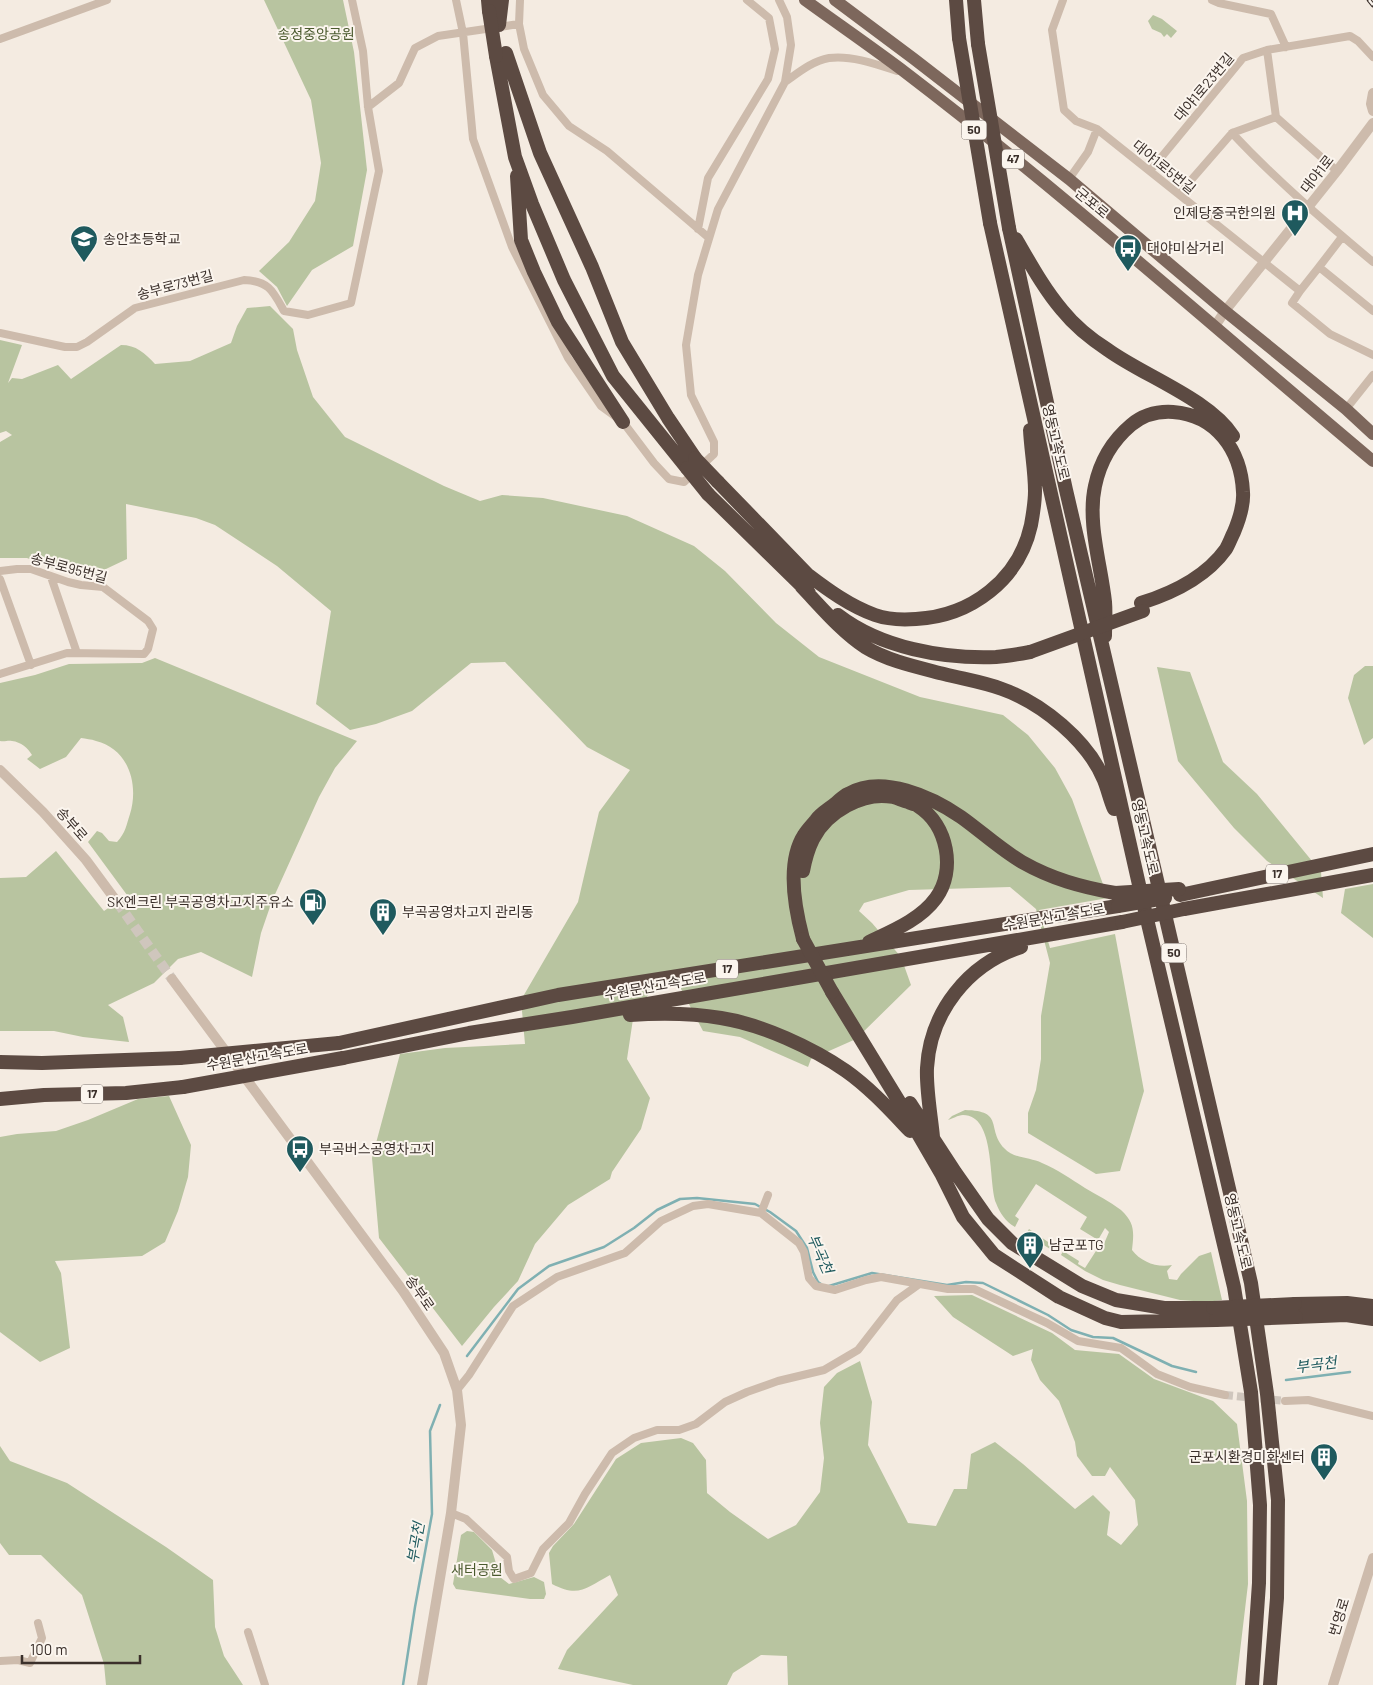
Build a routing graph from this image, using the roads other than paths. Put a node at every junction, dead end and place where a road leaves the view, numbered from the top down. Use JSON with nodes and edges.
{"nodes":[{"id":1,"x":107,"y":0,"type":"edge"},
{"id":2,"x":352,"y":0,"type":"edge"},
{"id":3,"x":456,"y":0,"type":"edge"},
{"id":4,"x":520,"y":0,"type":"edge"},
{"id":5,"x":747,"y":0,"type":"edge"},
{"id":6,"x":779,"y":0,"type":"edge"},
{"id":7,"x":805,"y":0,"type":"edge"},
{"id":8,"x":835,"y":0,"type":"edge"},
{"id":9,"x":956,"y":0,"type":"edge"},
{"id":10,"x":974,"y":0,"type":"edge"},
{"id":11,"x":1063,"y":0,"type":"edge"},
{"id":12,"x":1212,"y":0,"type":"edge"},
{"id":13,"x":493,"y":4,"type":"edge"},
{"id":14,"x":518,"y":24,"type":"junction"},
{"id":15,"x":463,"y":33,"type":"junction"},
{"id":16,"x":0,"y":39,"type":"edge"},
{"id":17,"x":1286,"y":47,"type":"junction"},
{"id":18,"x":1267,"y":50,"type":"junction"},
{"id":19,"x":501,"y":55,"type":"junction"},
{"id":20,"x":1373,"y":57,"type":"edge"},
{"id":21,"x":905,"y":73,"type":"junction"},
{"id":22,"x":785,"y":82,"type":"junction"},
{"id":23,"x":1373,"y":93,"type":"edge"},
{"id":24,"x":368,"y":107,"type":"junction"},
{"id":25,"x":1373,"y":111,"type":"edge"},
{"id":26,"x":1276,"y":117,"type":"junction"},
{"id":27,"x":1373,"y":122,"type":"edge"},
{"id":28,"x":1097,"y":129,"type":"junction"},
{"id":29,"x":1232,"y":133,"type":"junction"},
{"id":30,"x":515,"y":158,"type":"junction"},
{"id":31,"x":1150,"y":171,"type":"junction"},
{"id":32,"x":1337,"y":171,"type":"junction"},
{"id":33,"x":1068,"y":179,"type":"junction"},
{"id":34,"x":1178,"y":194,"type":"junction"},
{"id":35,"x":1308,"y":207,"type":"junction"},
{"id":36,"x":1009,"y":228,"type":"junction"},
{"id":37,"x":698,"y":229,"type":"junction"},
{"id":38,"x":1342,"y":237,"type":"junction"},
{"id":39,"x":709,"y":238,"type":"junction"},
{"id":40,"x":1373,"y":262,"type":"edge"},
{"id":41,"x":1263,"y":263,"type":"junction"},
{"id":42,"x":1320,"y":267,"type":"junction"},
{"id":43,"x":1300,"y":291,"type":"junction"},
{"id":44,"x":1225,"y":311,"type":"junction"},
{"id":45,"x":1373,"y":311,"type":"edge"},
{"id":46,"x":1215,"y":326,"type":"junction"},
{"id":47,"x":0,"y":333,"type":"edge"},
{"id":48,"x":1373,"y":355,"type":"edge"},
{"id":49,"x":1373,"y":374,"type":"edge"},
{"id":50,"x":1025,"y":375,"type":"junction"},
{"id":51,"x":1346,"y":409,"type":"junction"},
{"id":52,"x":623,"y":422,"type":"junction"},
{"id":53,"x":1373,"y":434,"type":"edge"},
{"id":54,"x":1373,"y":461,"type":"edge"},
{"id":55,"x":691,"y":463,"type":"junction"},
{"id":56,"x":0,"y":571,"type":"edge"},
{"id":57,"x":51,"y":577,"type":"junction"},
{"id":58,"x":0,"y":580,"type":"edge"},
{"id":59,"x":804,"y":581,"type":"junction"},
{"id":60,"x":1142,"y":607,"type":"junction"},
{"id":61,"x":77,"y":654,"type":"junction"},
{"id":62,"x":1105,"y":659,"type":"junction"},
{"id":63,"x":31,"y":665,"type":"junction"},
{"id":64,"x":0,"y":674,"type":"edge"},
{"id":65,"x":0,"y":770,"type":"edge"},
{"id":66,"x":1373,"y":854,"type":"edge"},
{"id":67,"x":1373,"y":875,"type":"edge"},
{"id":68,"x":1142,"y":898,"type":"junction"},
{"id":69,"x":1116,"y":900,"type":"junction"},
{"id":70,"x":117,"y":902,"type":"tunnel mouth"},
{"id":71,"x":1070,"y":931,"type":"junction"},
{"id":72,"x":807,"y":937,"type":"junction"},
{"id":73,"x":856,"y":948,"type":"junction"},
{"id":74,"x":172,"y":979,"type":"tunnel mouth"},
{"id":75,"x":572,"y":1017,"type":"junction"},
{"id":76,"x":0,"y":1062,"type":"edge"},
{"id":77,"x":0,"y":1099,"type":"edge"},
{"id":78,"x":929,"y":1144,"type":"junction"},
{"id":79,"x":768,"y":1195,"type":"dead end"},
{"id":80,"x":761,"y":1213,"type":"junction"},
{"id":81,"x":918,"y":1284,"type":"junction"},
{"id":82,"x":1373,"y":1306,"type":"edge"},
{"id":83,"x":1295,"y":1310,"type":"junction"},
{"id":84,"x":1214,"y":1314,"type":"junction"},
{"id":85,"x":1373,"y":1319,"type":"edge"},
{"id":86,"x":456,"y":1390,"type":"junction"},
{"id":87,"x":1225,"y":1395,"type":"tunnel mouth"},
{"id":88,"x":1284,"y":1401,"type":"tunnel mouth"},
{"id":89,"x":1373,"y":1416,"type":"edge"},
{"id":90,"x":451,"y":1513,"type":"junction"},
{"id":91,"x":1373,"y":1558,"type":"edge"},
{"id":92,"x":1373,"y":1576,"type":"edge"},
{"id":93,"x":1362,"y":1588,"type":"junction"},
{"id":94,"x":38,"y":1623,"type":"dead end"},
{"id":95,"x":248,"y":1632,"type":"dead end"},
{"id":96,"x":0,"y":1661,"type":"edge"},
{"id":97,"x":265,"y":1685,"type":"edge"},
{"id":98,"x":422,"y":1685,"type":"edge"},
{"id":99,"x":1252,"y":1685,"type":"edge"},
{"id":100,"x":1270,"y":1685,"type":"edge"},
{"id":101,"x":1333,"y":1685,"type":"edge"}],
"edges":[{"from":1,"to":16,"type":"street"},
{"from":2,"to":24,"type":"street"},
{"from":3,"to":15,"type":"street"},
{"from":4,"to":14,"type":"street"},
{"from":5,"to":37,"type":"street"},
{"from":6,"to":22,"type":"street"},
{"from":7,"to":21,"type":"main road","name":"군포로","number":"47"},
{"from":8,"to":33,"type":"main road","name":"군포로","number":"47"},
{"from":9,"to":50,"type":"highway","name":"영동고속도로","number":"50","bridge":true},
{"from":10,"to":36,"type":"highway","name":"영동고속도로","number":"50","bridge":true},
{"from":11,"to":28,"type":"street"},
{"from":12,"to":17,"type":"street"},
{"from":13,"to":19,"type":"highway","bridge":true},
{"from":13,"to":19,"type":"highway"},
{"from":14,"to":15,"type":"street"},
{"from":14,"to":37,"type":"street"},
{"from":15,"to":24,"type":"street"},
{"from":15,"to":52,"type":"street"},
{"from":17,"to":18,"type":"street","name":"대야1로23번길"},
{"from":17,"to":20,"type":"street","name":"대야1로23번길"},
{"from":18,"to":26,"type":"street"},
{"from":18,"to":31,"type":"street","name":"대야1로23번길"},
{"from":19,"to":30,"type":"highway"},
{"from":19,"to":55,"type":"highway"},
{"from":21,"to":22,"type":"street"},
{"from":21,"to":46,"type":"main road","name":"군포로","number":"47"},
{"from":22,"to":39,"type":"street"},
{"from":23,"to":25,"type":"street"},
{"from":24,"to":47,"type":"street","name":"송부로73번길"},
{"from":26,"to":29,"type":"street"},
{"from":26,"to":32,"type":"street"},
{"from":27,"to":32,"type":"street","name":"대야1로"},
{"from":28,"to":31,"type":"street","name":"대야1로5번길"},
{"from":28,"to":33,"type":"street","name":"군포로"},
{"from":29,"to":34,"type":"street"},
{"from":29,"to":35,"type":"street"},
{"from":30,"to":52,"type":"highway"},
{"from":30,"to":55,"type":"highway"},
{"from":31,"to":34,"type":"street","name":"대야1로5번길"},
{"from":32,"to":35,"type":"street","name":"대야1로"},
{"from":33,"to":44,"type":"main road","name":"군포로","number":"47"},
{"from":34,"to":41,"type":"street","name":"대야1로5번길"},
{"from":35,"to":38,"type":"street"},
{"from":35,"to":41,"type":"street","name":"대야1로"},
{"from":36,"to":60,"type":"highway"},
{"from":36,"to":62,"type":"highway","name":"영동고속도로","number":"50"},
{"from":37,"to":39,"type":"street"},
{"from":38,"to":40,"type":"street"},
{"from":38,"to":42,"type":"street"},
{"from":39,"to":52,"type":"street"},
{"from":41,"to":43,"type":"street","name":"대야1로5번길"},
{"from":41,"to":44,"type":"street","name":"대야1로"},
{"from":42,"to":43,"type":"street"},
{"from":42,"to":45,"type":"street"},
{"from":43,"to":48,"type":"street"},
{"from":44,"to":46,"type":"street","name":"대야1로"},
{"from":44,"to":51,"type":"main road","name":"군포로","number":"47"},
{"from":46,"to":54,"type":"main road","name":"군포로","number":"47"},
{"from":49,"to":51,"type":"street"},
{"from":50,"to":59,"type":"highway"},
{"from":50,"to":68,"type":"highway","name":"영동고속도로","number":"50"},
{"from":51,"to":53,"type":"main road","name":"군포로","number":"47"},
{"from":55,"to":59,"type":"highway","bridge":true},
{"from":55,"to":59,"type":"highway","bridge":true},
{"from":56,"to":57,"type":"street","name":"송부로95번길"},
{"from":57,"to":61,"type":"street"},
{"from":57,"to":61,"type":"street","name":"송부로95번길"},
{"from":58,"to":63,"type":"street"},
{"from":59,"to":60,"type":"highway","bridge":true},
{"from":59,"to":68,"type":"highway"},
{"from":60,"to":62,"type":"highway"},
{"from":61,"to":63,"type":"street","name":"송부로95번길"},
{"from":62,"to":100,"type":"highway","name":"영동고속도로","number":"50"},
{"from":63,"to":64,"type":"street","name":"송부로95번길"},
{"from":65,"to":70,"type":"street","name":"송부로"},
{"from":66,"to":69,"type":"highway","name":"수원문산고속도로","number":"17","bridge":true},
{"from":67,"to":71,"type":"highway","name":"수원문산고속도로","number":"17","bridge":true},
{"from":68,"to":99,"type":"highway","name":"영동고속도로","number":"50"},
{"from":69,"to":72,"type":"highway"},
{"from":69,"to":73,"type":"highway","name":"수원문산고속도로","number":"17"},
{"from":71,"to":75,"type":"highway","name":"수원문산고속도로","number":"17"},
{"from":71,"to":78,"type":"highway"},
{"from":72,"to":73,"type":"highway"},
{"from":72,"to":78,"type":"highway"},
{"from":73,"to":76,"type":"highway","name":"수원문산고속도로","number":"17","bridge":true},
{"from":74,"to":86,"type":"street","name":"송부로"},
{"from":75,"to":77,"type":"highway","name":"수원문산고속도로","number":"17","bridge":true},
{"from":75,"to":78,"type":"highway"},
{"from":78,"to":84,"type":"highway"},
{"from":78,"to":84,"type":"highway"},
{"from":79,"to":80,"type":"street"},
{"from":80,"to":81,"type":"street"},
{"from":80,"to":86,"type":"street"},
{"from":81,"to":87,"type":"street"},
{"from":81,"to":90,"type":"street"},
{"from":82,"to":83,"type":"highway"},
{"from":83,"to":84,"type":"highway","bridge":true},
{"from":83,"to":85,"type":"highway"},
{"from":86,"to":90,"type":"street","name":"송부로"},
{"from":88,"to":89,"type":"street"},
{"from":90,"to":98,"type":"street","name":"송부로"},
{"from":91,"to":93,"type":"street","name":"번영로"},
{"from":92,"to":93,"type":"street"},
{"from":93,"to":101,"type":"street","name":"번영로"},
{"from":94,"to":96,"type":"street"},
{"from":95,"to":97,"type":"street"}]}
